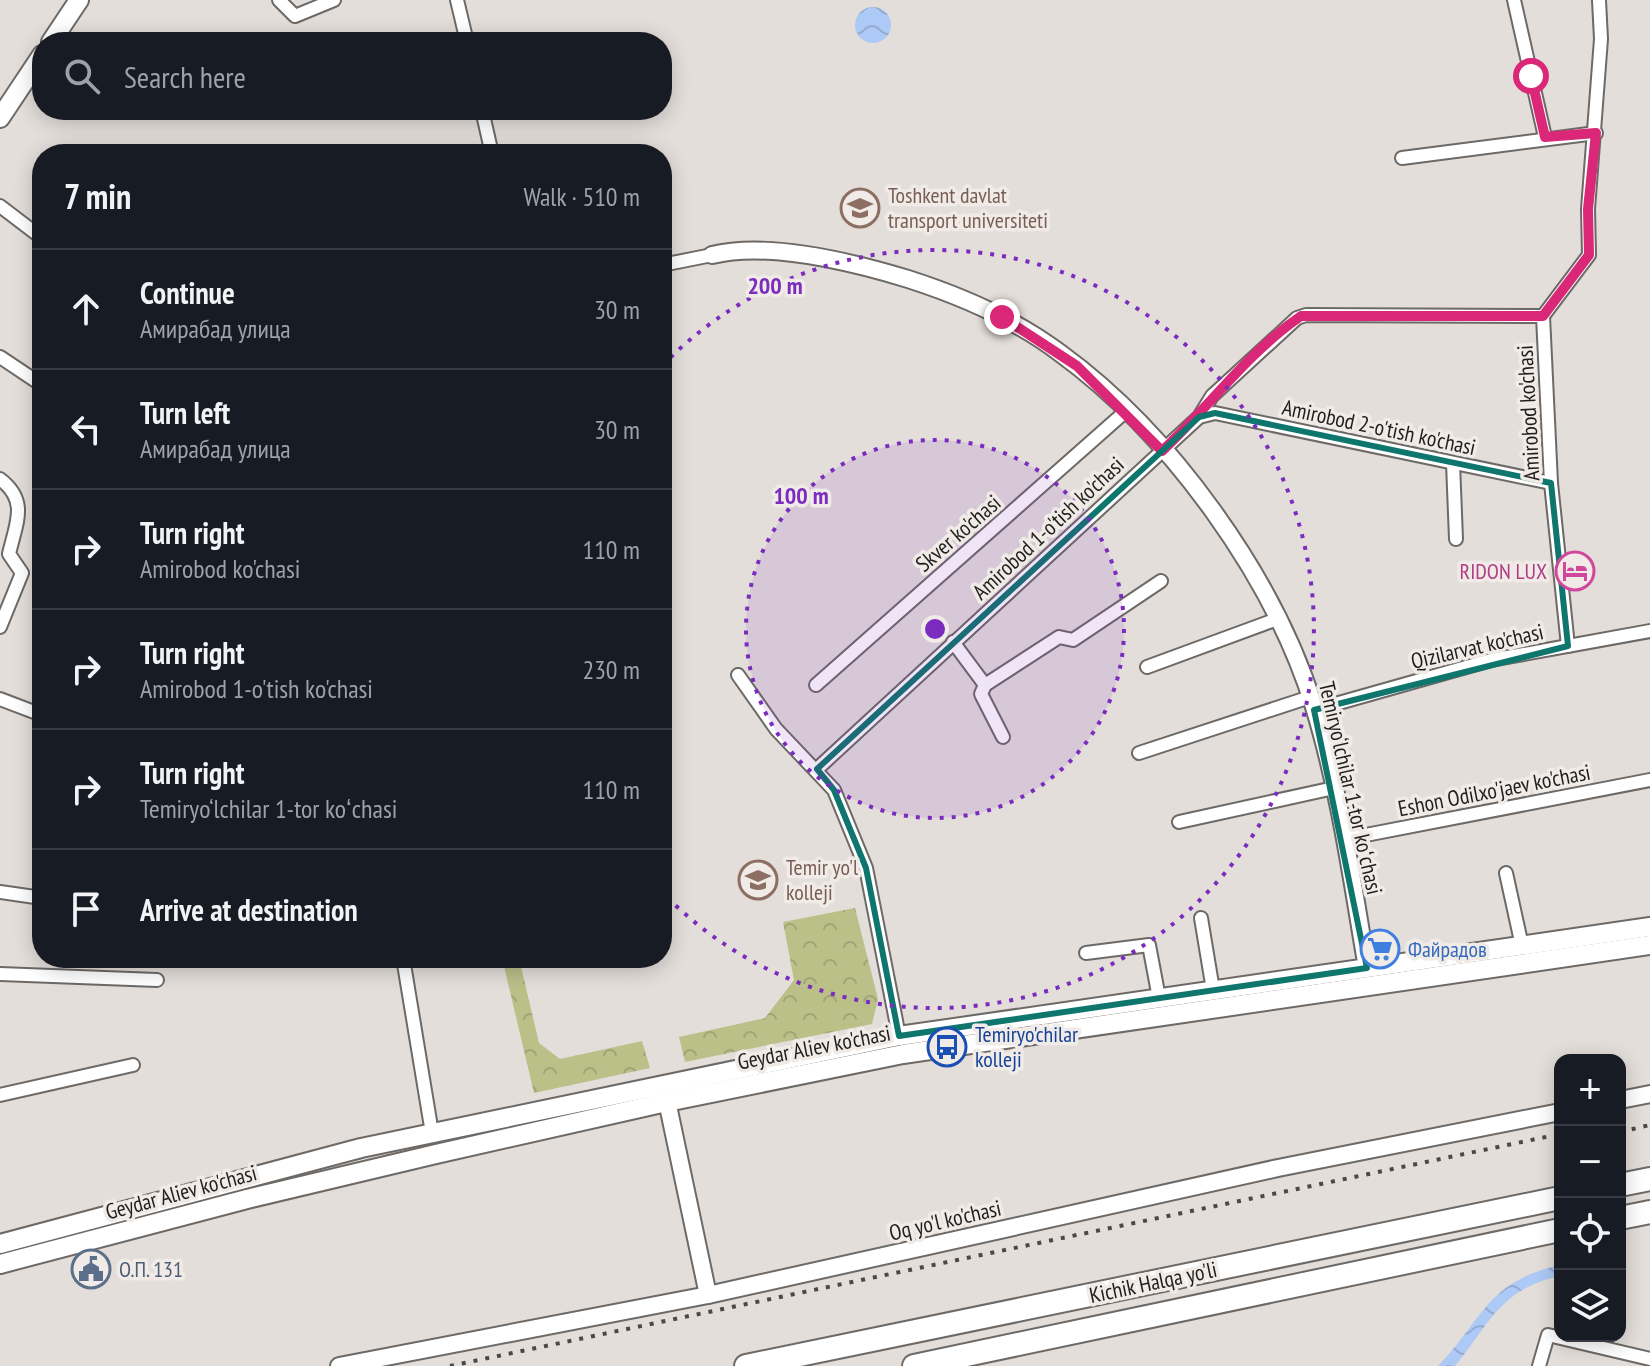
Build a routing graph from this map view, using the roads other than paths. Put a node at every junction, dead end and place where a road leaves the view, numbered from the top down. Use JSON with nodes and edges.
{"nodes":[{"id":1,"x":79,"y":0,"type":"edge"},
{"id":2,"x":279,"y":0,"type":"edge"},
{"id":3,"x":334,"y":0,"type":"edge"},
{"id":4,"x":457,"y":0,"type":"edge"},
{"id":5,"x":1514,"y":0,"type":"edge"},
{"id":6,"x":1599,"y":0,"type":"edge"},
{"id":7,"x":58,"y":32,"type":"edge"},
{"id":8,"x":465,"y":32,"type":"edge"},
{"id":9,"x":32,"y":70,"type":"edge"},
{"id":10,"x":0,"y":118,"type":"edge"},
{"id":11,"x":484,"y":120,"type":"edge"},
{"id":12,"x":1596,"y":133,"type":"junction"},
{"id":13,"x":1545,"y":137,"type":"junction"},
{"id":14,"x":490,"y":144,"type":"edge"},
{"id":15,"x":1402,"y":158,"type":"dead end"},
{"id":16,"x":0,"y":206,"type":"edge"},
{"id":17,"x":32,"y":230,"type":"edge"},
{"id":18,"x":712,"y":255,"type":"joint"},
{"id":19,"x":672,"y":263,"type":"edge"},
{"id":20,"x":1543,"y":316,"type":"junction"},
{"id":21,"x":0,"y":357,"type":"edge"},
{"id":22,"x":32,"y":378,"type":"edge"},
{"id":23,"x":1126,"y":411,"type":"junction"},
{"id":24,"x":1199,"y":417,"type":"junction"},
{"id":25,"x":1162,"y":451,"type":"junction"},
{"id":26,"x":1453,"y":463,"type":"junction"},
{"id":27,"x":0,"y":479,"type":"edge"},
{"id":28,"x":1551,"y":483,"type":"junction"},
{"id":29,"x":1456,"y":539,"type":"dead end"},
{"id":30,"x":1161,"y":581,"type":"dead end"},
{"id":31,"x":1280,"y":618,"type":"junction"},
{"id":32,"x":0,"y":627,"type":"edge"},
{"id":33,"x":1650,"y":631,"type":"edge"},
{"id":34,"x":953,"y":642,"type":"junction"},
{"id":35,"x":1568,"y":646,"type":"junction"},
{"id":36,"x":1147,"y":667,"type":"dead end"},
{"id":37,"x":738,"y":675,"type":"dead end"},
{"id":38,"x":816,"y":685,"type":"dead end"},
{"id":39,"x":985,"y":685,"type":"junction"},
{"id":40,"x":0,"y":699,"type":"edge"},
{"id":41,"x":1312,"y":703,"type":"junction"},
{"id":42,"x":32,"y":711,"type":"edge"},
{"id":43,"x":1003,"y":737,"type":"dead end"},
{"id":44,"x":1139,"y":753,"type":"dead end"},
{"id":45,"x":817,"y":769,"type":"junction"},
{"id":46,"x":1650,"y":780,"type":"edge"},
{"id":47,"x":1334,"y":788,"type":"junction"},
{"id":48,"x":1179,"y":822,"type":"dead end"},
{"id":49,"x":1345,"y":839,"type":"junction"},
{"id":50,"x":1506,"y":873,"type":"dead end"},
{"id":51,"x":0,"y":892,"type":"edge"},
{"id":52,"x":32,"y":897,"type":"edge"},
{"id":53,"x":1201,"y":918,"type":"dead end"},
{"id":54,"x":1650,"y":927,"type":"edge"},
{"id":55,"x":1614,"y":941,"type":"junction"},
{"id":56,"x":1650,"y":945,"type":"edge"},
{"id":57,"x":1522,"y":946,"type":"junction"},
{"id":58,"x":1086,"y":953,"type":"dead end"},
{"id":59,"x":405,"y":968,"type":"edge"},
{"id":60,"x":0,"y":974,"type":"edge"},
{"id":61,"x":1369,"y":976,"type":"junction"},
{"id":62,"x":157,"y":980,"type":"dead end"},
{"id":63,"x":1213,"y":990,"type":"junction"},
{"id":64,"x":1159,"y":998,"type":"junction"},
{"id":65,"x":901,"y":1045,"type":"junction"},
{"id":66,"x":133,"y":1065,"type":"dead end"},
{"id":67,"x":666,"y":1094,"type":"junction"},
{"id":68,"x":1650,"y":1094,"type":"edge"},
{"id":69,"x":0,"y":1095,"type":"edge"},
{"id":70,"x":1626,"y":1099,"type":"edge"},
{"id":71,"x":1554,"y":1113,"type":"edge"},
{"id":72,"x":432,"y":1133,"type":"junction"},
{"id":73,"x":436,"y":1154,"type":"junction"},
{"id":74,"x":1650,"y":1179,"type":"edge"},
{"id":75,"x":240,"y":1180,"type":"junction"},
{"id":76,"x":1626,"y":1184,"type":"edge"},
{"id":77,"x":247,"y":1199,"type":"junction"},
{"id":78,"x":1554,"y":1199,"type":"edge"},
{"id":79,"x":1650,"y":1212,"type":"edge"},
{"id":80,"x":1626,"y":1217,"type":"edge"},
{"id":81,"x":1554,"y":1231,"type":"edge"},
{"id":82,"x":0,"y":1244,"type":"edge"},
{"id":83,"x":0,"y":1264,"type":"edge"},
{"id":84,"x":708,"y":1295,"type":"junction"},
{"id":85,"x":1650,"y":1359,"type":"edge"},
{"id":86,"x":927,"y":1365,"type":"edge"},
{"id":87,"x":339,"y":1366,"type":"edge"},
{"id":88,"x":746,"y":1366,"type":"edge"},
{"id":89,"x":1539,"y":1366,"type":"edge"}],
"edges":[{"from":1,"to":7,"type":"main road"},
{"from":2,"to":3,"type":"street"},
{"from":4,"to":8,"type":"street"},
{"from":5,"to":13,"type":"street"},
{"from":6,"to":12,"type":"street","name":"Amirobod ko'chasi"},
{"from":9,"to":10,"type":"main road"},
{"from":11,"to":14,"type":"street"},
{"from":12,"to":13,"type":"street"},
{"from":12,"to":20,"type":"street","name":"Amirobod ko'chasi"},
{"from":13,"to":15,"type":"street"},
{"from":16,"to":17,"type":"street"},
{"from":18,"to":19,"type":"street"},
{"from":18,"to":23,"type":"street","name":"Temiryo‘lchilar 1-tor koʻchasi"},
{"from":20,"to":24,"type":"street","name":"Amirobod 1-o'tish ko'chasi"},
{"from":20,"to":28,"type":"street","name":"Amirobod ko'chasi"},
{"from":21,"to":22,"type":"street"},
{"from":23,"to":25,"type":"street","name":"Temiryo‘lchilar 1-tor koʻchasi"},
{"from":23,"to":38,"type":"street","name":"Skver ko'chasi"},
{"from":24,"to":25,"type":"street","name":"Amirobod 1-o'tish ko'chasi"},
{"from":24,"to":26,"type":"street","name":"Amirobod 2-o'tish ko'chasi"},
{"from":25,"to":31,"type":"street","name":"Temiryo‘lchilar 1-tor koʻchasi"},
{"from":25,"to":34,"type":"street","name":"Amirobod 1-o'tish ko'chasi"},
{"from":26,"to":28,"type":"street","name":"Amirobod 2-o'tish ko'chasi"},
{"from":26,"to":29,"type":"street"},
{"from":27,"to":32,"type":"street"},
{"from":28,"to":35,"type":"street","name":"Amirobod ko'chasi"},
{"from":30,"to":39,"type":"street"},
{"from":31,"to":36,"type":"street"},
{"from":31,"to":41,"type":"street","name":"Temiryo‘lchilar 1-tor koʻchasi"},
{"from":33,"to":35,"type":"street","name":"Qizilarvat ko'chasi"},
{"from":34,"to":39,"type":"street"},
{"from":34,"to":45,"type":"street","name":"Amirobod 1-o'tish ko'chasi"},
{"from":35,"to":41,"type":"street","name":"Qizilarvat ko'chasi"},
{"from":37,"to":45,"type":"street"},
{"from":39,"to":43,"type":"street"},
{"from":40,"to":42,"type":"street"},
{"from":41,"to":44,"type":"street","name":"Qizilarvat ko'chasi"},
{"from":41,"to":47,"type":"street","name":"Temiryo‘lchilar 1-tor koʻchasi"},
{"from":45,"to":65,"type":"street"},
{"from":46,"to":49,"type":"street","name":"Eshon Odilxo'jaev ko'chasi"},
{"from":47,"to":48,"type":"street"},
{"from":47,"to":49,"type":"street","name":"Temiryo‘lchilar 1-tor koʻchasi"},
{"from":49,"to":61,"type":"street","name":"Temiryo‘lchilar 1-tor koʻchasi"},
{"from":50,"to":57,"type":"street"},
{"from":51,"to":52,"type":"street"},
{"from":53,"to":63,"type":"street"},
{"from":54,"to":55,"type":"main road","name":"Geydar Aliev ko'chasi"},
{"from":55,"to":56,"type":"main road","name":"Geydar Aliev ko'chasi"},
{"from":55,"to":57,"type":"main road","name":"Geydar Aliev ko'chasi"},
{"from":55,"to":61,"type":"main road","name":"Geydar Aliev ko'chasi"},
{"from":57,"to":61,"type":"main road","name":"Geydar Aliev ko'chasi"},
{"from":58,"to":64,"type":"street"},
{"from":59,"to":72,"type":"street"},
{"from":60,"to":62,"type":"street"},
{"from":61,"to":63,"type":"main road","name":"Geydar Aliev ko'chasi"},
{"from":61,"to":65,"type":"main road","name":"Geydar Aliev ko'chasi"},
{"from":63,"to":64,"type":"main road","name":"Geydar Aliev ko'chasi"},
{"from":64,"to":65,"type":"main road","name":"Geydar Aliev ko'chasi"},
{"from":65,"to":67,"type":"main road","name":"Geydar Aliev ko'chasi"},
{"from":66,"to":69,"type":"street"},
{"from":67,"to":72,"type":"main road","name":"Geydar Aliev ko'chasi"},
{"from":67,"to":73,"type":"main road","name":"Geydar Aliev ko'chasi"},
{"from":67,"to":84,"type":"street"},
{"from":68,"to":70,"type":"street"},
{"from":71,"to":84,"type":"street","name":"Oq yo'l ko'chasi"},
{"from":72,"to":73,"type":"main road"},
{"from":72,"to":75,"type":"main road","name":"Geydar Aliev ko'chasi"},
{"from":73,"to":77,"type":"main road","name":"Geydar Aliev ko'chasi"},
{"from":74,"to":76,"type":"highway"},
{"from":75,"to":77,"type":"main road"},
{"from":75,"to":82,"type":"main road","name":"Geydar Aliev ko'chasi"},
{"from":77,"to":83,"type":"main road","name":"Geydar Aliev ko'chasi"},
{"from":78,"to":88,"type":"highway","name":"Kichik Halqa yo'li"},
{"from":79,"to":80,"type":"highway"},
{"from":81,"to":86,"type":"highway","name":"Kichik Halqa yo'li"},
{"from":84,"to":87,"type":"street","name":"Oq yo'l ko'chasi"},
{"from":85,"to":89,"type":"street"}]}
